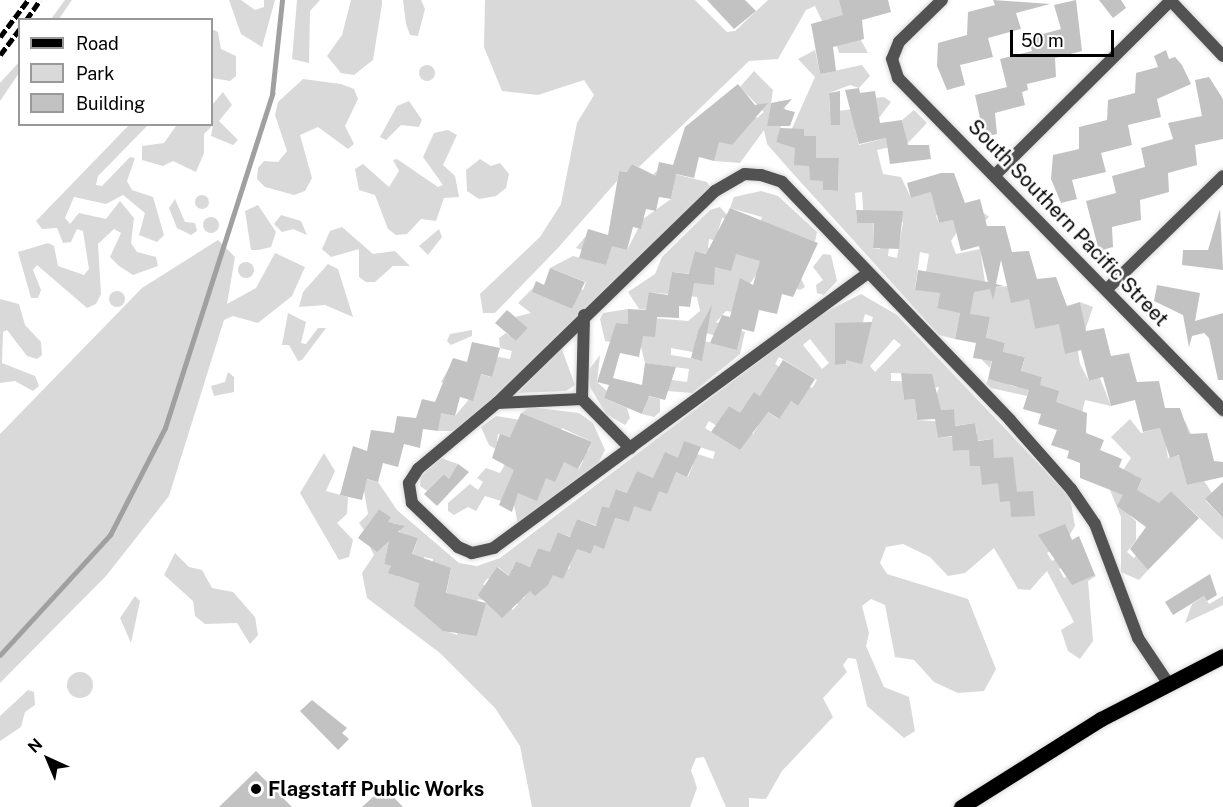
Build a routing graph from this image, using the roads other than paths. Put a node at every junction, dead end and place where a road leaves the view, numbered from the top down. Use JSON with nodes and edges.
{"nodes":[{"id":1,"x":942,"y":0,"type":"edge"},
{"id":2,"x":1170,"y":0,"type":"edge"},
{"id":3,"x":1223,"y":56,"type":"edge"},
{"id":4,"x":995,"y":175,"type":"junction"},
{"id":5,"x":1223,"y":176,"type":"edge"},
{"id":6,"x":868,"y":273,"type":"junction"},
{"id":7,"x":1107,"y":289,"type":"junction"},
{"id":8,"x":584,"y":315,"type":"junction"},
{"id":9,"x":582,"y":399,"type":"junction"},
{"id":10,"x":497,"y":403,"type":"junction"},
{"id":11,"x":1223,"y":410,"type":"edge"},
{"id":12,"x":630,"y":448,"type":"junction"},
{"id":13,"x":1223,"y":656,"type":"edge"},
{"id":14,"x":1168,"y":683,"type":"junction"},
{"id":15,"x":961,"y":807,"type":"edge"}],
"edges":[{"from":1,"to":4,"type":"street","name":"South Southern Pacific Street"},
{"from":2,"to":3,"type":"street"},
{"from":2,"to":4,"type":"street"},
{"from":4,"to":7,"type":"street","name":"South Southern Pacific Street"},
{"from":5,"to":7,"type":"street"},
{"from":6,"to":8,"type":"street"},
{"from":6,"to":12,"type":"street"},
{"from":6,"to":14,"type":"street"},
{"from":7,"to":11,"type":"street","name":"South Southern Pacific Street"},
{"from":8,"to":9,"type":"street"},
{"from":8,"to":10,"type":"street"},
{"from":9,"to":10,"type":"street"},
{"from":9,"to":12,"type":"street"},
{"from":10,"to":12,"type":"street"},
{"from":13,"to":14,"type":"main road"},
{"from":14,"to":15,"type":"main road"}]}
